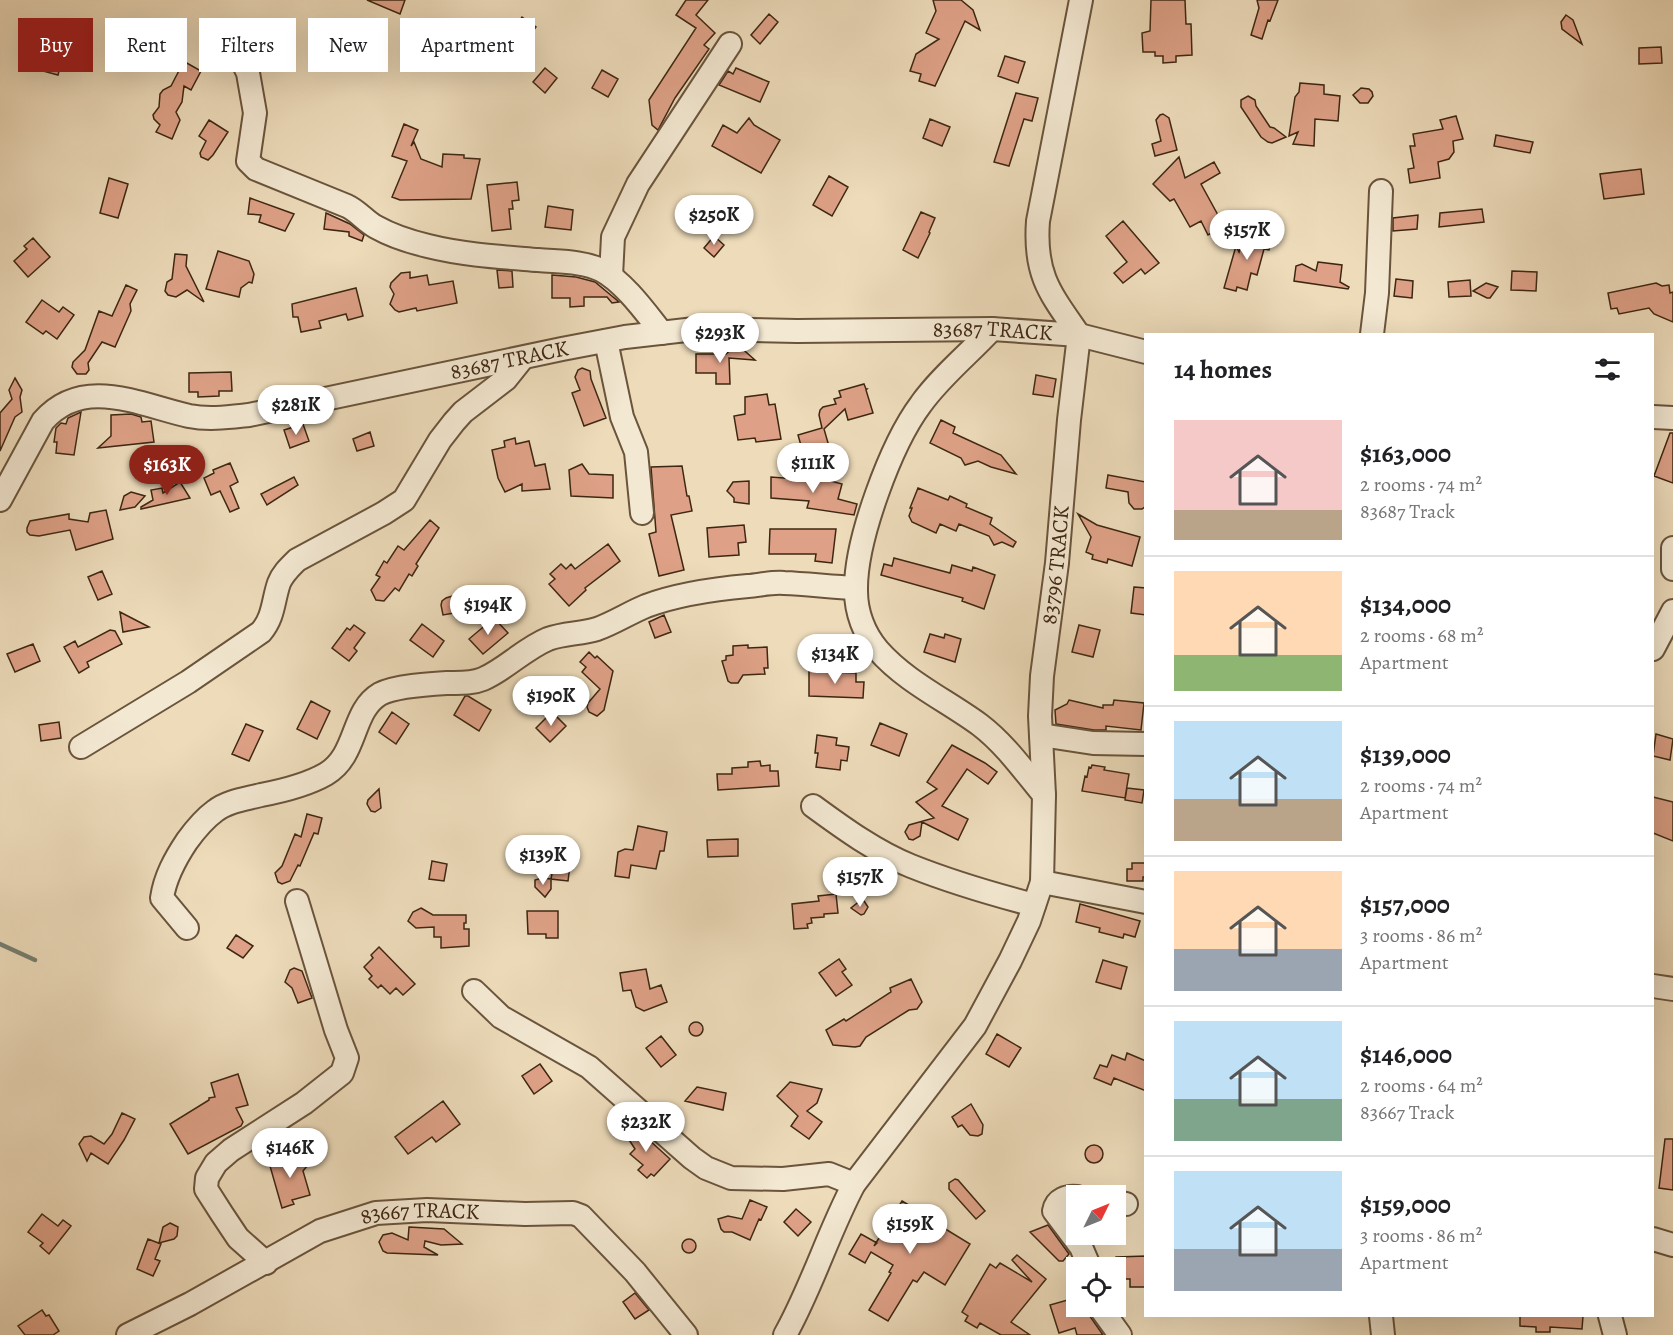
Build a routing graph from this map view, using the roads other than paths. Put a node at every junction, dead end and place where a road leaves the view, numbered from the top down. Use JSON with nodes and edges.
{"nodes":[{"id":1,"x":1079,"y":2,"type":"edge"},
{"id":2,"x":730,"y":44,"type":"dead end"},
{"id":3,"x":248,"y":72,"type":"edge"},
{"id":4,"x":1381,"y":191,"type":"dead end"},
{"id":5,"x":611,"y":276,"type":"junction"},
{"id":6,"x":992,"y":328,"type":"junction"},
{"id":7,"x":662,"y":333,"type":"junction"},
{"id":8,"x":1372,"y":333,"type":"edge"},
{"id":9,"x":1079,"y":335,"type":"junction"},
{"id":10,"x":606,"y":341,"type":"junction"},
{"id":11,"x":1144,"y":351,"type":"edge"},
{"id":12,"x":522,"y":359,"type":"junction"},
{"id":13,"x":1654,"y":417,"type":"edge"},
{"id":14,"x":1673,"y":418,"type":"edge"},
{"id":15,"x":0,"y":500,"type":"edge"},
{"id":16,"x":642,"y":513,"type":"dead end"},
{"id":17,"x":1673,"y":548,"type":"edge"},
{"id":18,"x":1673,"y":569,"type":"edge"},
{"id":19,"x":856,"y":588,"type":"junction"},
{"id":20,"x":1673,"y":611,"type":"edge"},
{"id":21,"x":1654,"y":647,"type":"edge"},
{"id":22,"x":1041,"y":735,"type":"junction"},
{"id":23,"x":1144,"y":744,"type":"edge"},
{"id":24,"x":81,"y":747,"type":"dead end"},
{"id":25,"x":1044,"y":795,"type":"junction"},
{"id":26,"x":813,"y":806,"type":"dead end"},
{"id":27,"x":1042,"y":882,"type":"junction"},
{"id":28,"x":297,"y":901,"type":"dead end"},
{"id":29,"x":1144,"y":902,"type":"edge"},
{"id":30,"x":1034,"y":905,"type":"junction"},
{"id":31,"x":187,"y":928,"type":"dead end"},
{"id":32,"x":1654,"y":986,"type":"edge"},
{"id":33,"x":1673,"y":989,"type":"edge"},
{"id":34,"x":474,"y":991,"type":"dead end"},
{"id":35,"x":854,"y":1184,"type":"junction"},
{"id":36,"x":1066,"y":1198,"type":"edge"},
{"id":37,"x":1066,"y":1227,"type":"edge"},
{"id":38,"x":1654,"y":1239,"type":"edge"},
{"id":39,"x":1673,"y":1245,"type":"edge"},
{"id":40,"x":266,"y":1263,"type":"junction"},
{"id":41,"x":1108,"y":1317,"type":"edge"},
{"id":42,"x":1381,"y":1317,"type":"edge"},
{"id":43,"x":1610,"y":1317,"type":"edge"},
{"id":44,"x":128,"y":1335,"type":"edge"},
{"id":45,"x":686,"y":1335,"type":"edge"},
{"id":46,"x":785,"y":1335,"type":"edge"},
{"id":47,"x":1120,"y":1335,"type":"edge"},
{"id":48,"x":1383,"y":1335,"type":"edge"},
{"id":49,"x":1615,"y":1335,"type":"edge"}],
"edges":[{"from":1,"to":9,"type":"street"},
{"from":2,"to":5,"type":"street"},
{"from":3,"to":5,"type":"street"},
{"from":4,"to":8,"type":"street"},
{"from":5,"to":7,"type":"street"},
{"from":6,"to":7,"type":"street","name":"83687 TRACK"},
{"from":6,"to":9,"type":"street","name":"83687 TRACK"},
{"from":6,"to":19,"type":"street"},
{"from":7,"to":10,"type":"street","name":"83687 TRACK"},
{"from":9,"to":11,"type":"street","name":"83687 TRACK"},
{"from":9,"to":22,"type":"street","name":"83796 TRACK"},
{"from":10,"to":12,"type":"street","name":"83687 TRACK"},
{"from":10,"to":16,"type":"street"},
{"from":12,"to":15,"type":"street","name":"83687 TRACK"},
{"from":12,"to":24,"type":"street"},
{"from":13,"to":14,"type":"street"},
{"from":17,"to":18,"type":"street"},
{"from":19,"to":25,"type":"street"},
{"from":19,"to":31,"type":"street"},
{"from":20,"to":21,"type":"street"},
{"from":22,"to":23,"type":"street"},
{"from":22,"to":25,"type":"street","name":"83796 TRACK"},
{"from":25,"to":27,"type":"street","name":"83796 TRACK"},
{"from":26,"to":30,"type":"street"},
{"from":27,"to":29,"type":"street"},
{"from":27,"to":30,"type":"street","name":"83796 TRACK"},
{"from":28,"to":40,"type":"street"},
{"from":30,"to":35,"type":"street","name":"83796 TRACK"},
{"from":32,"to":33,"type":"street"},
{"from":34,"to":35,"type":"street"},
{"from":35,"to":46,"type":"street","name":"83796 TRACK"},
{"from":36,"to":37,"type":"street"},
{"from":38,"to":39,"type":"street"},
{"from":40,"to":44,"type":"street","name":"83667 TRACK"},
{"from":40,"to":45,"type":"street","name":"83667 TRACK"},
{"from":41,"to":47,"type":"street"},
{"from":42,"to":48,"type":"street"},
{"from":43,"to":49,"type":"street"}]}
